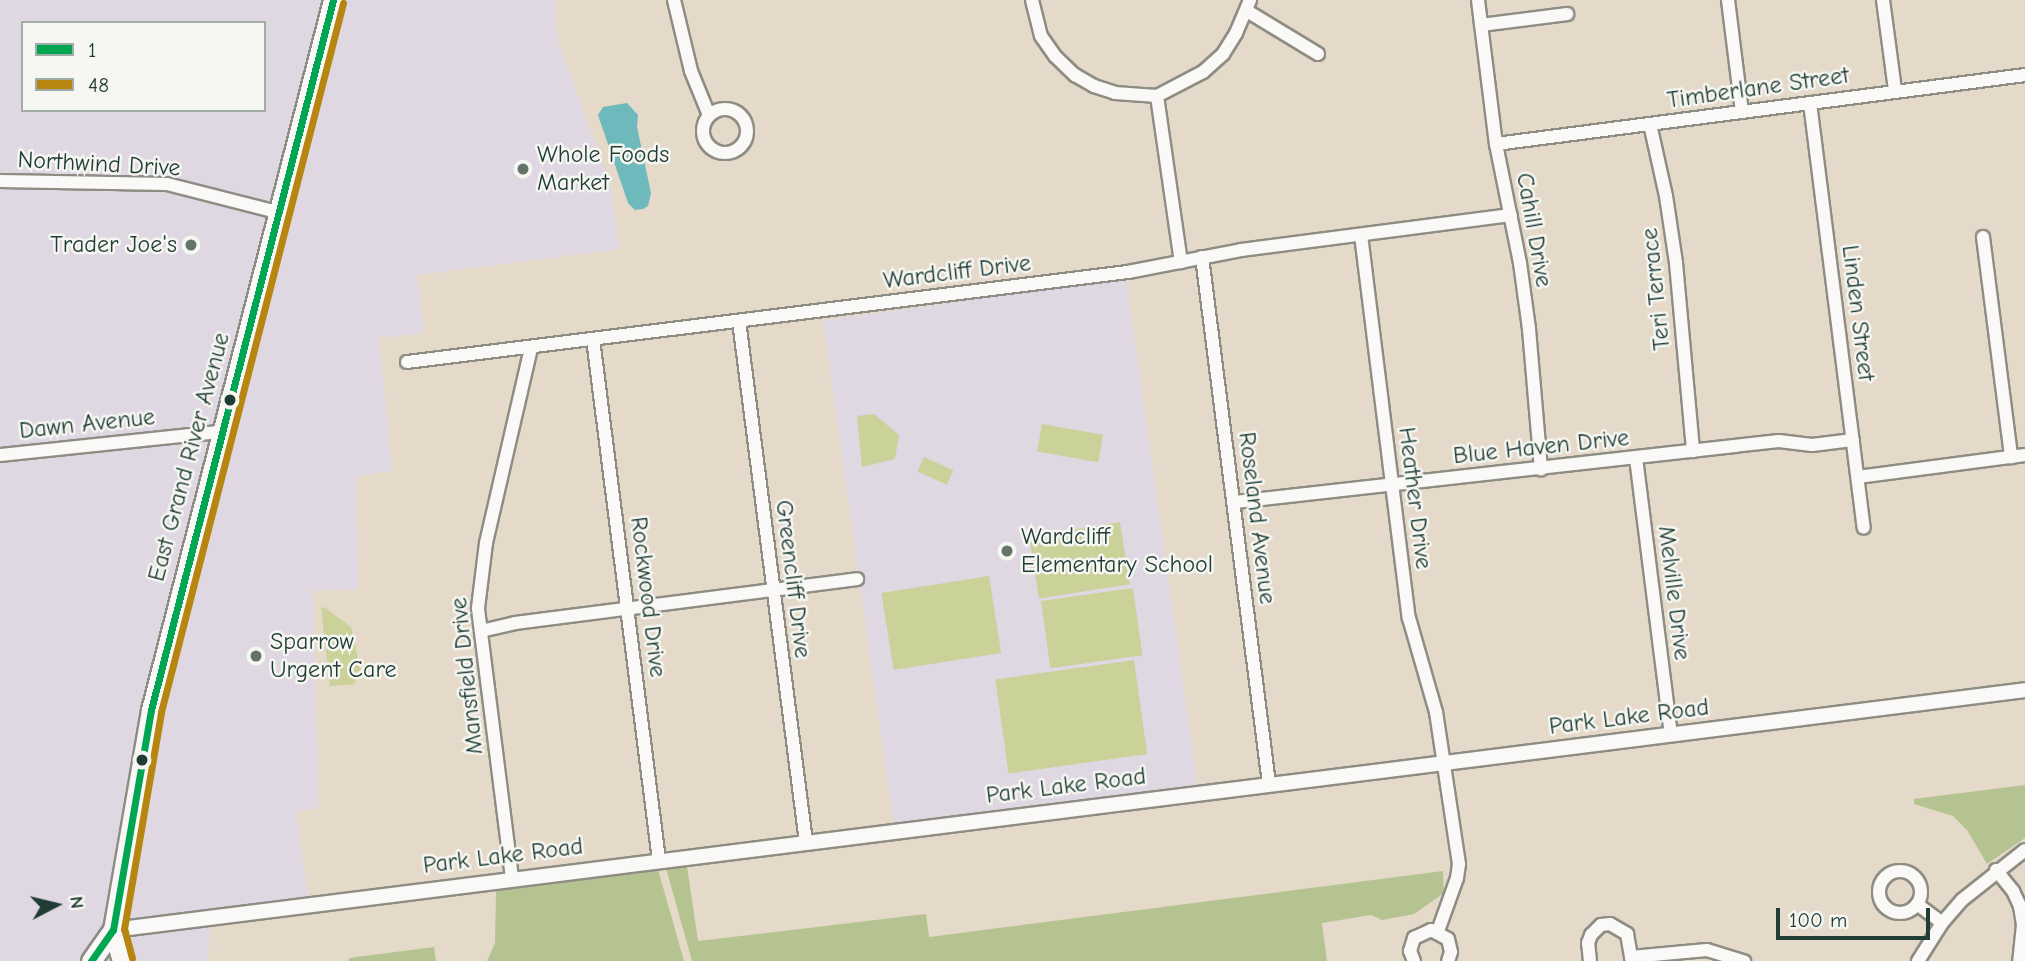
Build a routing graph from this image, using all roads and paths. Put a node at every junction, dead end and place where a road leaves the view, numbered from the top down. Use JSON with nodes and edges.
{"nodes":[{"id":1,"x":333,"y":0,"type":"edge"},
{"id":2,"x":674,"y":0,"type":"edge"},
{"id":3,"x":1032,"y":0,"type":"edge"},
{"id":4,"x":1478,"y":0,"type":"edge"},
{"id":5,"x":1728,"y":0,"type":"edge"},
{"id":6,"x":1883,"y":0,"type":"edge"},
{"id":7,"x":1248,"y":6,"type":"edge"},
{"id":8,"x":1567,"y":14,"type":"dead end"},
{"id":9,"x":1481,"y":25,"type":"junction"},
{"id":10,"x":1318,"y":54,"type":"dead end"},
{"id":11,"x":2025,"y":75,"type":"edge"},
{"id":12,"x":1895,"y":90,"type":"junction"},
{"id":13,"x":1157,"y":96,"type":"junction"},
{"id":14,"x":1810,"y":103,"type":"junction"},
{"id":15,"x":1742,"y":112,"type":"junction"},
{"id":16,"x":709,"y":115,"type":"dead end"},
{"id":17,"x":1650,"y":124,"type":"junction"},
{"id":18,"x":1496,"y":144,"type":"junction"},
{"id":19,"x":0,"y":181,"type":"edge"},
{"id":20,"x":277,"y":212,"type":"junction"},
{"id":21,"x":1511,"y":215,"type":"junction"},
{"id":22,"x":1361,"y":235,"type":"junction"},
{"id":23,"x":1983,"y":237,"type":"dead end"},
{"id":24,"x":1202,"y":257,"type":"junction"},
{"id":25,"x":1181,"y":262,"type":"junction"},
{"id":26,"x":738,"y":321,"type":"junction"},
{"id":27,"x":593,"y":339,"type":"junction"},
{"id":28,"x":531,"y":348,"type":"junction"},
{"id":29,"x":407,"y":362,"type":"dead end"},
{"id":30,"x":220,"y":432,"type":"junction"},
{"id":31,"x":1853,"y":440,"type":"junction"},
{"id":32,"x":1693,"y":451,"type":"junction"},
{"id":33,"x":0,"y":455,"type":"edge"},
{"id":34,"x":2025,"y":455,"type":"edge"},
{"id":35,"x":1636,"y":457,"type":"junction"},
{"id":36,"x":2011,"y":457,"type":"junction"},
{"id":37,"x":1541,"y":469,"type":"junction"},
{"id":38,"x":1858,"y":477,"type":"junction"},
{"id":39,"x":1392,"y":482,"type":"junction"},
{"id":40,"x":1235,"y":502,"type":"junction"},
{"id":41,"x":1864,"y":528,"type":"dead end"},
{"id":42,"x":857,"y":579,"type":"dead end"},
{"id":43,"x":774,"y":589,"type":"junction"},
{"id":44,"x":628,"y":608,"type":"junction"},
{"id":45,"x":481,"y":631,"type":"junction"},
{"id":46,"x":2025,"y":690,"type":"edge"},
{"id":47,"x":1671,"y":735,"type":"junction"},
{"id":48,"x":1446,"y":762,"type":"junction"},
{"id":49,"x":1269,"y":784,"type":"junction"},
{"id":50,"x":806,"y":842,"type":"junction"},
{"id":51,"x":2025,"y":850,"type":"edge"},
{"id":52,"x":659,"y":860,"type":"junction"},
{"id":53,"x":1996,"y":870,"type":"junction"},
{"id":54,"x":512,"y":878,"type":"junction"},
{"id":55,"x":1917,"y":904,"type":"dead end"},
{"id":56,"x":1942,"y":923,"type":"junction"},
{"id":57,"x":113,"y":930,"type":"junction"},
{"id":58,"x":1438,"y":931,"type":"junction"},
{"id":59,"x":1632,"y":959,"type":"edge"},
{"id":60,"x":91,"y":961,"type":"edge"},
{"id":61,"x":122,"y":961,"type":"edge"},
{"id":62,"x":1413,"y":961,"type":"edge"},
{"id":63,"x":1448,"y":961,"type":"edge"},
{"id":64,"x":1590,"y":961,"type":"edge"},
{"id":65,"x":1744,"y":961,"type":"edge"},
{"id":66,"x":1918,"y":961,"type":"edge"},
{"id":67,"x":2018,"y":961,"type":"edge"}],
"edges":[{"from":1,"to":20,"type":"main road","name":"East Grand River Avenue"},
{"from":2,"to":16,"type":"street"},
{"from":3,"to":13,"type":"street"},
{"from":4,"to":9,"type":"street","name":"Cahill Drive"},
{"from":5,"to":15,"type":"street"},
{"from":6,"to":12,"type":"street"},
{"from":7,"to":10,"type":"street"},
{"from":7,"to":13,"type":"street"},
{"from":8,"to":9,"type":"street"},
{"from":9,"to":18,"type":"street","name":"Cahill Drive"},
{"from":11,"to":12,"type":"street","name":"Timberlane Street"},
{"from":12,"to":14,"type":"street","name":"Timberlane Street"},
{"from":13,"to":25,"type":"street"},
{"from":14,"to":15,"type":"street","name":"Timberlane Street"},
{"from":14,"to":31,"type":"street","name":"Linden Street"},
{"from":15,"to":17,"type":"street","name":"Timberlane Street"},
{"from":17,"to":18,"type":"street","name":"Timberlane Street"},
{"from":17,"to":32,"type":"street","name":"Teri Terrace"},
{"from":18,"to":21,"type":"street","name":"Cahill Drive"},
{"from":19,"to":20,"type":"street","name":"Northwind Drive"},
{"from":20,"to":30,"type":"main road","name":"East Grand River Avenue"},
{"from":21,"to":22,"type":"street","name":"Wardcliff Drive"},
{"from":21,"to":37,"type":"street","name":"Cahill Drive"},
{"from":22,"to":24,"type":"street","name":"Wardcliff Drive"},
{"from":22,"to":39,"type":"street","name":"Heather Drive"},
{"from":23,"to":36,"type":"street"},
{"from":24,"to":25,"type":"street","name":"Wardcliff Drive"},
{"from":24,"to":40,"type":"street","name":"Roseland Avenue"},
{"from":25,"to":26,"type":"street","name":"Wardcliff Drive"},
{"from":26,"to":27,"type":"street","name":"Wardcliff Drive"},
{"from":26,"to":43,"type":"street","name":"Greencliff Drive"},
{"from":27,"to":28,"type":"street","name":"Wardcliff Drive"},
{"from":27,"to":44,"type":"street","name":"Rockwood Drive"},
{"from":28,"to":29,"type":"street","name":"Wardcliff Drive"},
{"from":28,"to":45,"type":"street","name":"Mansfield Drive"},
{"from":30,"to":33,"type":"street","name":"Dawn Avenue"},
{"from":30,"to":57,"type":"main road","name":"East Grand River Avenue"},
{"from":31,"to":32,"type":"street","name":"Blue Haven Drive"},
{"from":31,"to":38,"type":"street","name":"Linden Street"},
{"from":32,"to":35,"type":"street","name":"Blue Haven Drive"},
{"from":34,"to":36,"type":"street"},
{"from":35,"to":37,"type":"street","name":"Blue Haven Drive"},
{"from":35,"to":47,"type":"street","name":"Melville Drive"},
{"from":36,"to":38,"type":"street"},
{"from":37,"to":39,"type":"street","name":"Blue Haven Drive"},
{"from":38,"to":41,"type":"street","name":"Linden Street"},
{"from":39,"to":40,"type":"street","name":"Blue Haven Drive"},
{"from":39,"to":48,"type":"street","name":"Heather Drive"},
{"from":40,"to":49,"type":"street","name":"Roseland Avenue"},
{"from":42,"to":43,"type":"street"},
{"from":43,"to":44,"type":"street"},
{"from":43,"to":50,"type":"street","name":"Greencliff Drive"},
{"from":44,"to":45,"type":"street"},
{"from":44,"to":52,"type":"street","name":"Rockwood Drive"},
{"from":45,"to":54,"type":"street","name":"Mansfield Drive"},
{"from":46,"to":47,"type":"street","name":"Park Lake Road"},
{"from":47,"to":48,"type":"street","name":"Park Lake Road"},
{"from":48,"to":49,"type":"street","name":"Park Lake Road"},
{"from":48,"to":58,"type":"street","name":"Heather Drive"},
{"from":49,"to":50,"type":"street","name":"Park Lake Road"},
{"from":50,"to":52,"type":"street","name":"Park Lake Road"},
{"from":51,"to":53,"type":"street"},
{"from":52,"to":54,"type":"street","name":"Park Lake Road"},
{"from":53,"to":56,"type":"street"},
{"from":53,"to":67,"type":"street"},
{"from":54,"to":57,"type":"street","name":"Park Lake Road"},
{"from":55,"to":56,"type":"street"},
{"from":56,"to":66,"type":"street"},
{"from":57,"to":60,"type":"main road","name":"East Grand River Avenue"},
{"from":57,"to":61,"type":"main road","name":"East Grand River Avenue"},
{"from":58,"to":62,"type":"street"},
{"from":58,"to":63,"type":"street"},
{"from":59,"to":64,"type":"street"},
{"from":59,"to":65,"type":"street"}]}
